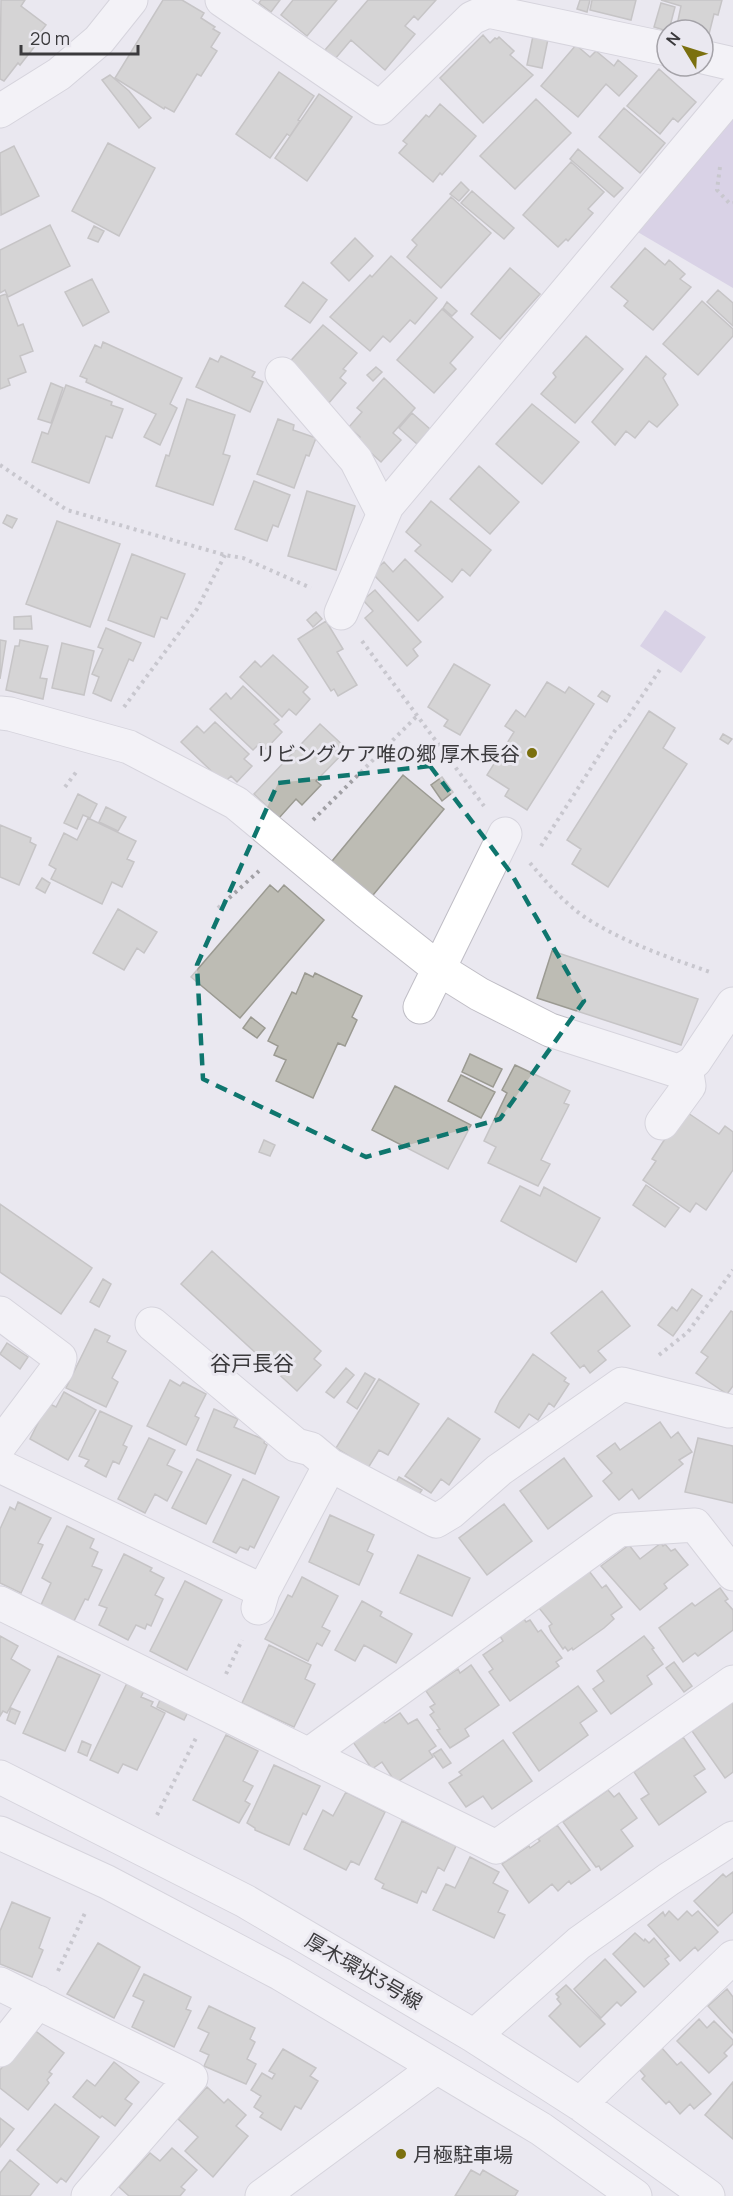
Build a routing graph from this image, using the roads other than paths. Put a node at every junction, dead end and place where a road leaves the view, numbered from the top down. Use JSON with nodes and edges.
{"nodes":[{"id":1,"x":131,"y":0,"type":"edge"},
{"id":2,"x":222,"y":0,"type":"edge"},
{"id":3,"x":655,"y":46,"type":"edge"},
{"id":4,"x":715,"y":60,"type":"edge"},
{"id":5,"x":733,"y":64,"type":"edge"},
{"id":6,"x":733,"y":93,"type":"edge"},
{"id":7,"x":0,"y":111,"type":"edge"},
{"id":8,"x":282,"y":374,"type":"dead end"},
{"id":9,"x":383,"y":513,"type":"junction"},
{"id":10,"x":341,"y":613,"type":"road end"},
{"id":11,"x":0,"y":713,"type":"edge"},
{"id":12,"x":505,"y":834,"type":"road end"},
{"id":13,"x":439,"y":969,"type":"junction"},
{"id":14,"x":728,"y":990,"type":"edge"},
{"id":15,"x":420,"y":1007,"type":"dead end"},
{"id":16,"x":686,"y":1067,"type":"junction"},
{"id":17,"x":662,"y":1123,"type":"dead end"},
{"id":18,"x":0,"y":1313,"type":"edge"},
{"id":19,"x":152,"y":1324,"type":"dead end"},
{"id":20,"x":729,"y":1411,"type":"dead end"},
{"id":21,"x":0,"y":1445,"type":"edge"},
{"id":22,"x":0,"y":1466,"type":"edge"},
{"id":23,"x":330,"y":1466,"type":"junction"},
{"id":24,"x":733,"y":1574,"type":"edge"},
{"id":25,"x":0,"y":1604,"type":"edge"},
{"id":26,"x":733,"y":1682,"type":"edge"},
{"id":27,"x":308,"y":1755,"type":"junction"},
{"id":28,"x":0,"y":1777,"type":"edge"},
{"id":29,"x":0,"y":1833,"type":"edge"},
{"id":30,"x":733,"y":1838,"type":"edge"},
{"id":31,"x":733,"y":1958,"type":"edge"},
{"id":32,"x":0,"y":1984,"type":"edge"},
{"id":33,"x":46,"y":1989,"type":"junction"},
{"id":34,"x":474,"y":2036,"type":"junction"},
{"id":35,"x":0,"y":2050,"type":"edge"},
{"id":36,"x":437,"y":2067,"type":"junction"},
{"id":37,"x":580,"y":2104,"type":"junction"},
{"id":38,"x":88,"y":2196,"type":"edge"},
{"id":39,"x":262,"y":2196,"type":"edge"},
{"id":40,"x":635,"y":2196,"type":"edge"},
{"id":41,"x":708,"y":2196,"type":"edge"}],
"edges":[{"from":1,"to":7,"type":"street"},
{"from":2,"to":3,"type":"street"},
{"from":4,"to":5,"type":"street"},
{"from":6,"to":9,"type":"street"},
{"from":8,"to":9,"type":"street"},
{"from":9,"to":10,"type":"street"},
{"from":11,"to":13,"type":"street"},
{"from":12,"to":13,"type":"street"},
{"from":13,"to":15,"type":"street"},
{"from":13,"to":16,"type":"street"},
{"from":14,"to":16,"type":"street"},
{"from":16,"to":17,"type":"street"},
{"from":18,"to":21,"type":"street"},
{"from":19,"to":23,"type":"street"},
{"from":20,"to":23,"type":"street"},
{"from":22,"to":23,"type":"street"},
{"from":24,"to":27,"type":"street"},
{"from":25,"to":27,"type":"street"},
{"from":26,"to":27,"type":"street"},
{"from":28,"to":34,"type":"street","name":"厚木環状3号線"},
{"from":29,"to":36,"type":"street"},
{"from":30,"to":34,"type":"street"},
{"from":31,"to":37,"type":"street"},
{"from":32,"to":33,"type":"street"},
{"from":33,"to":35,"type":"street"},
{"from":33,"to":38,"type":"street"},
{"from":34,"to":37,"type":"street","name":"厚木環状3号線"},
{"from":36,"to":39,"type":"street"},
{"from":36,"to":40,"type":"street"},
{"from":37,"to":41,"type":"street","name":"厚木環状3号線"}]}
